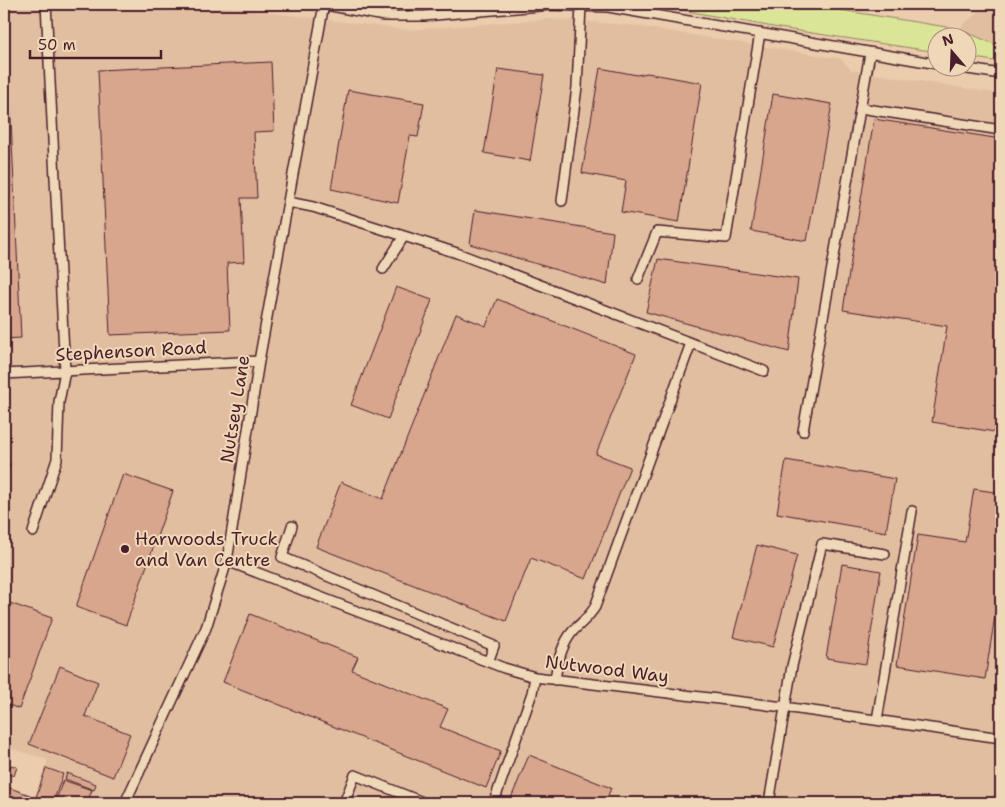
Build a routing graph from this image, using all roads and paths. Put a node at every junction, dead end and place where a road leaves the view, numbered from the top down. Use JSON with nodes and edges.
{"nodes":[{"id":1,"x":46,"y":4,"type":"edge"},
{"id":2,"x":323,"y":4,"type":"edge"},
{"id":3,"x":581,"y":6,"type":"junction"},
{"id":4,"x":760,"y":34,"type":"junction"},
{"id":5,"x":870,"y":53,"type":"junction"},
{"id":6,"x":928,"y":62,"type":"edge"},
{"id":7,"x":978,"y":71,"type":"edge"},
{"id":8,"x":1001,"y":74,"type":"edge"},
{"id":9,"x":860,"y":108,"type":"junction"},
{"id":10,"x":1001,"y":130,"type":"edge"},
{"id":11,"x":562,"y":201,"type":"dead end"},
{"id":12,"x":288,"y":202,"type":"junction"},
{"id":13,"x":404,"y":236,"type":"junction"},
{"id":14,"x":383,"y":269,"type":"dead end"},
{"id":15,"x":638,"y":279,"type":"dead end"},
{"id":16,"x":691,"y":343,"type":"junction"},
{"id":17,"x":259,"y":361,"type":"junction"},
{"id":18,"x":65,"y":371,"type":"junction"},
{"id":19,"x":764,"y":371,"type":"dead end"},
{"id":20,"x":4,"y":374,"type":"edge"},
{"id":21,"x":803,"y":431,"type":"dead end"},
{"id":22,"x":912,"y":511,"type":"dead end"},
{"id":23,"x":292,"y":526,"type":"dead end"},
{"id":24,"x":33,"y":532,"type":"dead end"},
{"id":25,"x":884,"y":554,"type":"dead end"},
{"id":26,"x":227,"y":561,"type":"junction"},
{"id":27,"x":488,"y":662,"type":"junction"},
{"id":28,"x":535,"y":677,"type":"junction"},
{"id":29,"x":555,"y":680,"type":"junction"},
{"id":30,"x":784,"y":707,"type":"junction"},
{"id":31,"x":877,"y":720,"type":"junction"},
{"id":32,"x":1001,"y":738,"type":"edge"},
{"id":33,"x":494,"y":802,"type":"edge"},
{"id":34,"x":125,"y":803,"type":"edge"},
{"id":35,"x":344,"y":803,"type":"edge"},
{"id":36,"x":425,"y":803,"type":"edge"},
{"id":37,"x":769,"y":803,"type":"edge"}],
"edges":[{"from":1,"to":18,"type":"lane"},
{"from":2,"to":3,"type":"lane"},
{"from":2,"to":12,"type":"lane","name":"Nutsey Lane"},
{"from":3,"to":4,"type":"lane"},
{"from":3,"to":11,"type":"lane"},
{"from":4,"to":5,"type":"lane"},
{"from":4,"to":15,"type":"lane"},
{"from":5,"to":6,"type":"lane"},
{"from":5,"to":9,"type":"lane"},
{"from":7,"to":8,"type":"lane"},
{"from":9,"to":10,"type":"lane"},
{"from":9,"to":21,"type":"lane"},
{"from":12,"to":13,"type":"lane"},
{"from":12,"to":17,"type":"lane","name":"Nutsey Lane"},
{"from":13,"to":14,"type":"lane"},
{"from":13,"to":16,"type":"lane"},
{"from":16,"to":19,"type":"lane"},
{"from":16,"to":29,"type":"lane"},
{"from":17,"to":18,"type":"lane","name":"Stephenson Road"},
{"from":17,"to":26,"type":"lane","name":"Nutsey Lane"},
{"from":18,"to":20,"type":"lane","name":"Stephenson Road"},
{"from":18,"to":24,"type":"lane"},
{"from":22,"to":31,"type":"lane"},
{"from":23,"to":27,"type":"lane"},
{"from":25,"to":30,"type":"lane"},
{"from":26,"to":27,"type":"lane","name":"Nutwood Way"},
{"from":26,"to":34,"type":"lane","name":"Nutsey Lane"},
{"from":27,"to":28,"type":"lane","name":"Nutwood Way"},
{"from":28,"to":29,"type":"lane","name":"Nutwood Way"},
{"from":28,"to":33,"type":"lane"},
{"from":29,"to":30,"type":"lane","name":"Nutwood Way"},
{"from":30,"to":31,"type":"lane","name":"Nutwood Way"},
{"from":30,"to":37,"type":"lane"},
{"from":31,"to":32,"type":"lane","name":"Nutwood Way"},
{"from":35,"to":36,"type":"lane"}]}
